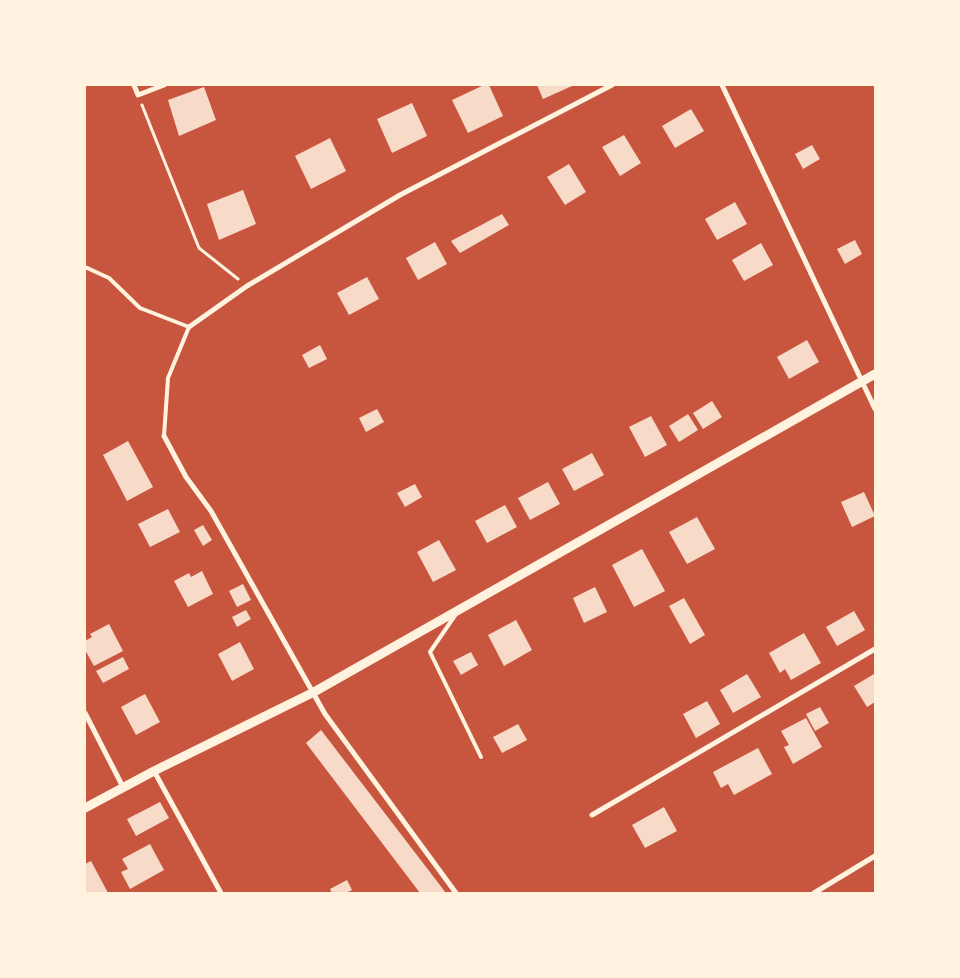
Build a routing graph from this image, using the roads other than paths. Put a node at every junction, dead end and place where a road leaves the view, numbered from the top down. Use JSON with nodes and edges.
{"nodes":[{"id":1,"x":134,"y":85,"type":"edge"},
{"id":2,"x":164,"y":85,"type":"edge"},
{"id":3,"x":612,"y":85,"type":"edge"},
{"id":4,"x":722,"y":85,"type":"edge"},
{"id":5,"x":85,"y":267,"type":"edge"},
{"id":6,"x":189,"y":327,"type":"junction"},
{"id":7,"x":875,"y":374,"type":"edge"},
{"id":8,"x":862,"y":382,"type":"junction"},
{"id":9,"x":875,"y":409,"type":"edge"},
{"id":10,"x":164,"y":436,"type":"joint"},
{"id":11,"x":460,"y":608,"type":"junction"},
{"id":12,"x":875,"y":649,"type":"edge"},
{"id":13,"x":314,"y":692,"type":"junction"},
{"id":14,"x":85,"y":713,"type":"edge"},
{"id":15,"x":481,"y":757,"type":"dead end"},
{"id":16,"x":154,"y":771,"type":"junction"},
{"id":17,"x":124,"y":787,"type":"junction"},
{"id":18,"x":85,"y":808,"type":"edge"},
{"id":19,"x":592,"y":815,"type":"dead end"},
{"id":20,"x":875,"y":856,"type":"edge"},
{"id":21,"x":221,"y":893,"type":"edge"},
{"id":22,"x":456,"y":893,"type":"edge"},
{"id":23,"x":814,"y":893,"type":"edge"}],
"edges":[{"from":1,"to":2,"type":"street"},
{"from":3,"to":6,"type":"street"},
{"from":4,"to":8,"type":"street"},
{"from":5,"to":6,"type":"lane"},
{"from":6,"to":10,"type":"lane"},
{"from":7,"to":8,"type":"street"},
{"from":8,"to":9,"type":"street"},
{"from":8,"to":11,"type":"street"},
{"from":10,"to":13,"type":"street"},
{"from":11,"to":13,"type":"street"},
{"from":11,"to":15,"type":"lane"},
{"from":12,"to":19,"type":"street"},
{"from":13,"to":16,"type":"street"},
{"from":13,"to":22,"type":"street"},
{"from":14,"to":17,"type":"street"},
{"from":16,"to":17,"type":"street"},
{"from":16,"to":21,"type":"street"},
{"from":17,"to":18,"type":"street"},
{"from":20,"to":23,"type":"street"}]}
